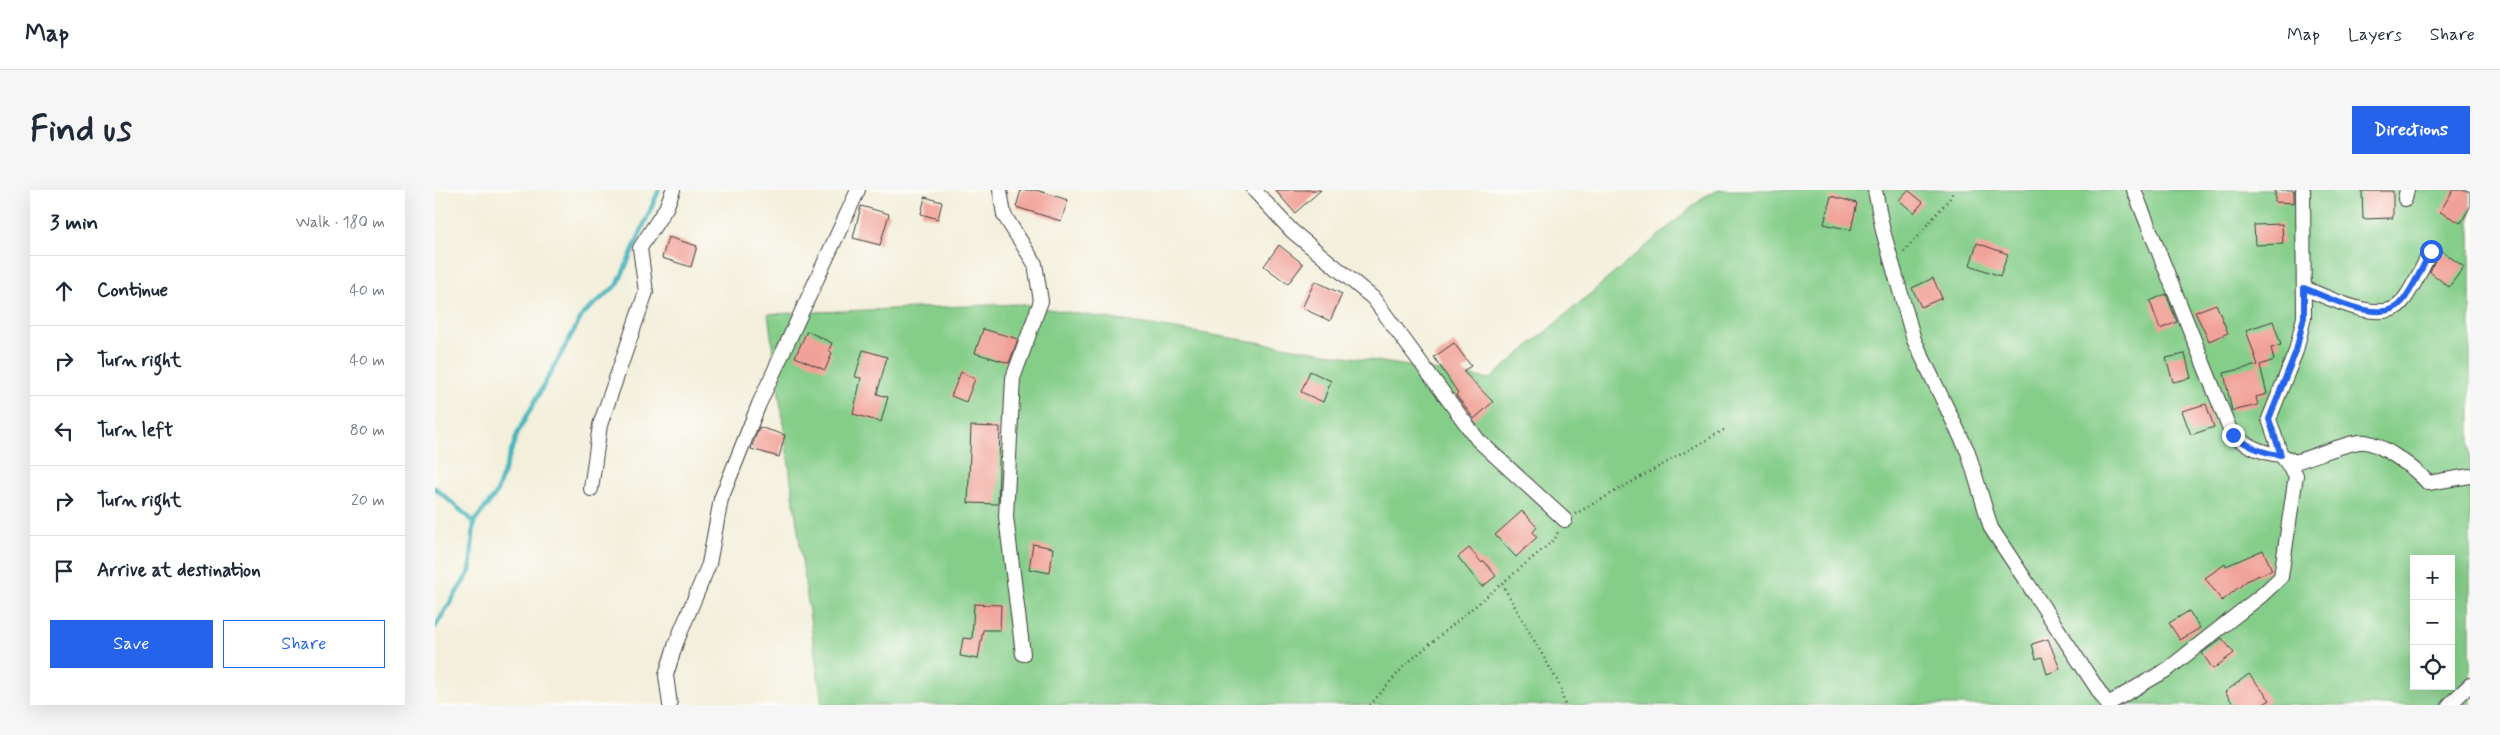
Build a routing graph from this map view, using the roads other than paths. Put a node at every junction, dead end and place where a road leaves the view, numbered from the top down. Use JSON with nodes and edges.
{"nodes":[{"id":1,"x":673,"y":190,"type":"edge"},
{"id":2,"x":858,"y":190,"type":"edge"},
{"id":3,"x":1000,"y":190,"type":"edge"},
{"id":4,"x":1254,"y":190,"type":"edge"},
{"id":5,"x":1875,"y":190,"type":"edge"},
{"id":6,"x":2134,"y":190,"type":"edge"},
{"id":7,"x":2303,"y":190,"type":"edge"},
{"id":8,"x":2431,"y":251,"type":"dead end"},
{"id":9,"x":2304,"y":288,"type":"junction"},
{"id":10,"x":2281,"y":455,"type":"junction"},
{"id":11,"x":2470,"y":476,"type":"edge"},
{"id":12,"x":591,"y":489,"type":"dead end"},
{"id":13,"x":1565,"y":520,"type":"road end"},
{"id":14,"x":1023,"y":654,"type":"dead end"},
{"id":15,"x":2470,"y":685,"type":"edge"},
{"id":16,"x":670,"y":705,"type":"edge"},
{"id":17,"x":2108,"y":705,"type":"edge"},
{"id":18,"x":2449,"y":705,"type":"edge"}],
"edges":[{"from":1,"to":12,"type":"street"},
{"from":2,"to":16,"type":"street"},
{"from":3,"to":14,"type":"street"},
{"from":4,"to":13,"type":"street"},
{"from":5,"to":17,"type":"street"},
{"from":6,"to":10,"type":"street"},
{"from":7,"to":9,"type":"street"},
{"from":8,"to":9,"type":"street"},
{"from":9,"to":10,"type":"street"},
{"from":10,"to":11,"type":"street"},
{"from":10,"to":17,"type":"street"},
{"from":15,"to":18,"type":"street"}]}
